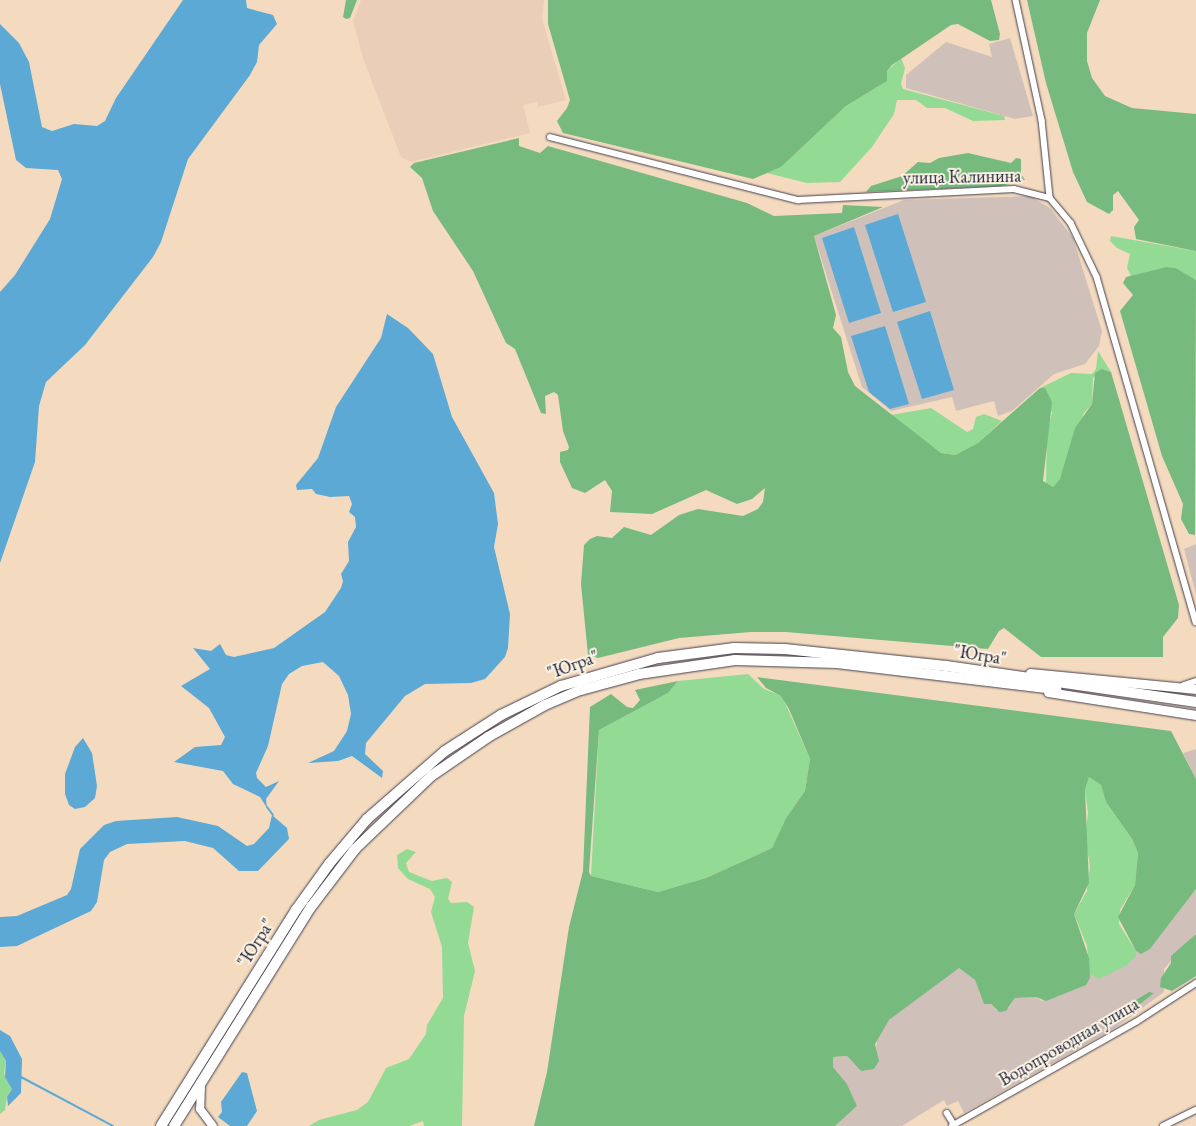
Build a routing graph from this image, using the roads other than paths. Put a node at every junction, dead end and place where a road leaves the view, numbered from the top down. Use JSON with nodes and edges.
{"nodes":[{"id":1,"x":1016,"y":0,"type":"edge"},
{"id":2,"x":550,"y":137,"type":"dead end"},
{"id":3,"x":1050,"y":198,"type":"junction"},
{"id":4,"x":1196,"y":622,"type":"edge"},
{"id":5,"x":944,"y":671,"type":"junction"},
{"id":6,"x":1196,"y":681,"type":"edge"},
{"id":7,"x":1170,"y":687,"type":"junction"},
{"id":8,"x":1196,"y":689,"type":"edge"},
{"id":9,"x":1196,"y":703,"type":"edge"},
{"id":10,"x":1196,"y":715,"type":"edge"},
{"id":11,"x":316,"y":901,"type":"junction"},
{"id":12,"x":1196,"y":983,"type":"edge"},
{"id":13,"x":202,"y":1080,"type":"junction"},
{"id":14,"x":199,"y":1095,"type":"junction"},
{"id":15,"x":1196,"y":1110,"type":"edge"},
{"id":16,"x":947,"y":1113,"type":"dead end"},
{"id":17,"x":212,"y":1125,"type":"edge"},
{"id":18,"x":954,"y":1125,"type":"edge"},
{"id":19,"x":161,"y":1126,"type":"edge"},
{"id":20,"x":174,"y":1126,"type":"edge"},
{"id":21,"x":1163,"y":1126,"type":"edge"}],
"edges":[{"from":1,"to":3,"type":"street"},
{"from":2,"to":3,"type":"street","name":"улица Калинина"},
{"from":3,"to":4,"type":"street"},
{"from":5,"to":7,"type":"main road"},
{"from":5,"to":9,"type":"highway","name":"\"Югра\""},
{"from":5,"to":10,"type":"main road"},
{"from":5,"to":11,"type":"highway","name":"\"Югра\""},
{"from":5,"to":19,"type":"highway","name":"\"Югра\""},
{"from":6,"to":7,"type":"street"},
{"from":7,"to":8,"type":"main road"},
{"from":11,"to":13,"type":"highway","name":"\"Югра\""},
{"from":11,"to":14,"type":"street"},
{"from":12,"to":18,"type":"street","name":"Водопроводная улица"},
{"from":13,"to":14,"type":"street"},
{"from":13,"to":20,"type":"highway","name":"\"Югра\""},
{"from":14,"to":17,"type":"street"},
{"from":15,"to":21,"type":"street"},
{"from":16,"to":18,"type":"street"}]}
